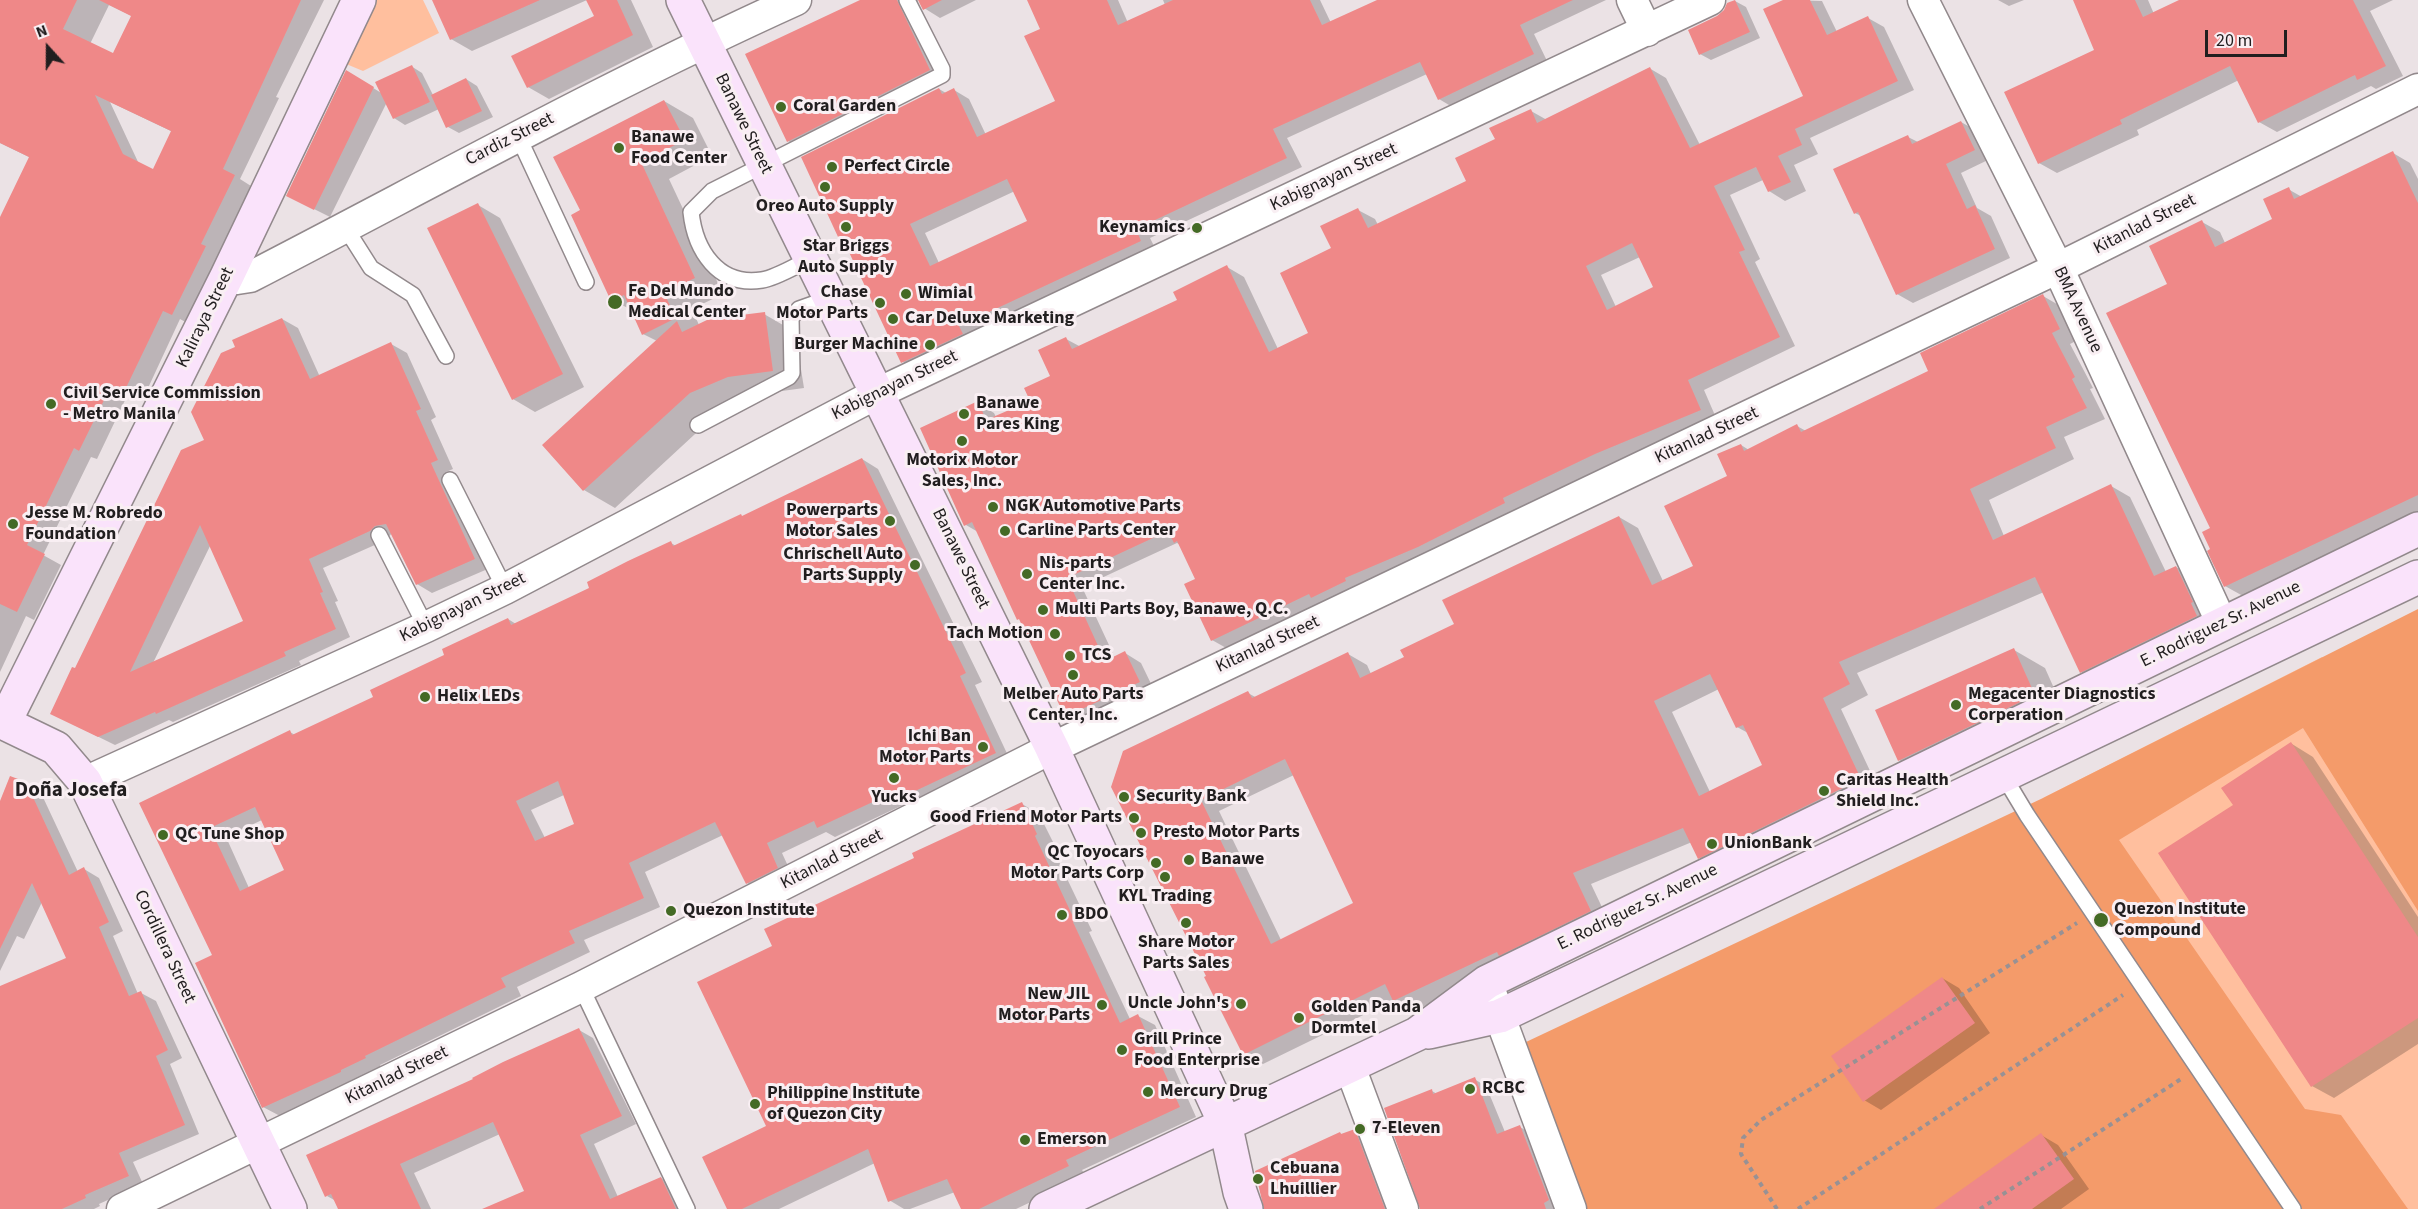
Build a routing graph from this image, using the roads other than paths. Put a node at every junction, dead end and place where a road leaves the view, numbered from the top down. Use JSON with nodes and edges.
{"nodes":[{"id":1,"x":359,"y":0,"type":"edge"},
{"id":2,"x":683,"y":0,"type":"edge"},
{"id":3,"x":796,"y":0,"type":"edge"},
{"id":4,"x":907,"y":0,"type":"edge"},
{"id":5,"x":1632,"y":0,"type":"edge"},
{"id":6,"x":1710,"y":0,"type":"edge"},
{"id":7,"x":1923,"y":0,"type":"edge"},
{"id":8,"x":1647,"y":31,"type":"junction"},
{"id":9,"x":704,"y":42,"type":"junction"},
{"id":10,"x":2418,"y":88,"type":"edge"},
{"id":11,"x":518,"y":136,"type":"junction"},
{"id":12,"x":764,"y":166,"type":"junction"},
{"id":13,"x":345,"y":227,"type":"junction"},
{"id":14,"x":810,"y":259,"type":"junction"},
{"id":15,"x":2058,"y":268,"type":"junction"},
{"id":16,"x":226,"y":276,"type":"junction"},
{"id":17,"x":586,"y":282,"type":"dead end"},
{"id":18,"x":830,"y":298,"type":"junction"},
{"id":19,"x":447,"y":356,"type":"dead end"},
{"id":20,"x":878,"y":393,"type":"junction"},
{"id":21,"x":698,"y":425,"type":"dead end"},
{"id":22,"x":450,"y":480,"type":"dead end"},
{"id":23,"x":2418,"y":529,"type":"edge"},
{"id":24,"x":379,"y":535,"type":"dead end"},
{"id":25,"x":2418,"y":577,"type":"edge"},
{"id":26,"x":505,"y":589,"type":"junction"},
{"id":27,"x":2222,"y":624,"type":"junction"},
{"id":28,"x":426,"y":627,"type":"junction"},
{"id":29,"x":1,"y":725,"type":"edge"},
{"id":30,"x":1052,"y":748,"type":"junction"},
{"id":31,"x":2003,"y":775,"type":"junction"},
{"id":32,"x":86,"y":782,"type":"junction"},
{"id":33,"x":1487,"y":982,"type":"junction"},
{"id":34,"x":581,"y":987,"type":"junction"},
{"id":35,"x":1500,"y":1016,"type":"junction"},
{"id":36,"x":1417,"y":1034,"type":"junction"},
{"id":37,"x":1350,"y":1067,"type":"junction"},
{"id":38,"x":1225,"y":1123,"type":"junction"},
{"id":39,"x":257,"y":1143,"type":"junction"},
{"id":40,"x":1050,"y":1208,"type":"edge"},
{"id":41,"x":122,"y":1209,"type":"edge"},
{"id":42,"x":290,"y":1209,"type":"edge"},
{"id":43,"x":687,"y":1209,"type":"edge"},
{"id":44,"x":1246,"y":1209,"type":"edge"},
{"id":45,"x":1402,"y":1209,"type":"edge"},
{"id":46,"x":1571,"y":1209,"type":"edge"},
{"id":47,"x":2293,"y":1209,"type":"edge"}],
"edges":[{"from":1,"to":16,"type":"main road","name":"Kaliraya Street"},
{"from":2,"to":9,"type":"main road","name":"Banawe Street"},
{"from":3,"to":9,"type":"street","name":"Cardiz Street"},
{"from":4,"to":12,"type":"lane"},
{"from":5,"to":8,"type":"street"},
{"from":6,"to":8,"type":"street","name":"Kabignayan Street"},
{"from":7,"to":15,"type":"street","name":"BMA Avenue"},
{"from":8,"to":20,"type":"street","name":"Kabignayan Street"},
{"from":9,"to":11,"type":"street","name":"Cardiz Street"},
{"from":9,"to":12,"type":"main road","name":"Banawe Street"},
{"from":10,"to":15,"type":"street","name":"Kitanlad Street"},
{"from":11,"to":13,"type":"street","name":"Cardiz Street"},
{"from":11,"to":17,"type":"lane"},
{"from":12,"to":14,"type":"main road","name":"Banawe Street"},
{"from":12,"to":14,"type":"lane"},
{"from":13,"to":16,"type":"street","name":"Cardiz Street"},
{"from":13,"to":19,"type":"lane"},
{"from":14,"to":18,"type":"main road","name":"Banawe Street"},
{"from":15,"to":27,"type":"street","name":"BMA Avenue"},
{"from":15,"to":30,"type":"street","name":"Kitanlad Street"},
{"from":16,"to":29,"type":"main road","name":"Kaliraya Street"},
{"from":18,"to":20,"type":"main road","name":"Banawe Street"},
{"from":18,"to":21,"type":"lane"},
{"from":20,"to":26,"type":"street","name":"Kabignayan Street"},
{"from":20,"to":30,"type":"main road","name":"Banawe Street"},
{"from":22,"to":26,"type":"lane"},
{"from":23,"to":27,"type":"main road","name":"E. Rodriguez Sr. Avenue"},
{"from":24,"to":28,"type":"lane"},
{"from":25,"to":31,"type":"main road","name":"E. Rodriguez Sr. Avenue"},
{"from":26,"to":28,"type":"street","name":"Kabignayan Street"},
{"from":27,"to":33,"type":"main road","name":"E. Rodriguez Sr. Avenue"},
{"from":28,"to":32,"type":"street","name":"Kabignayan Street"},
{"from":29,"to":32,"type":"main road","name":"Cordillera Street"},
{"from":30,"to":34,"type":"street","name":"Kitanlad Street"},
{"from":30,"to":38,"type":"main road","name":"Banawe Street"},
{"from":31,"to":35,"type":"main road","name":"E. Rodriguez Sr. Avenue"},
{"from":31,"to":47,"type":"lane"},
{"from":32,"to":39,"type":"main road","name":"Cordillera Street"},
{"from":33,"to":35,"type":"street"},
{"from":33,"to":36,"type":"main road","name":"E. Rodriguez Sr. Avenue"},
{"from":34,"to":39,"type":"street","name":"Kitanlad Street"},
{"from":34,"to":43,"type":"lane"},
{"from":35,"to":36,"type":"main road","name":"E. Rodriguez Sr. Avenue"},
{"from":35,"to":46,"type":"street"},
{"from":36,"to":37,"type":"main road","name":"E. Rodriguez Sr. Avenue"},
{"from":37,"to":38,"type":"main road","name":"E. Rodriguez Sr. Avenue"},
{"from":37,"to":45,"type":"street"},
{"from":38,"to":40,"type":"main road","name":"E. Rodriguez Sr. Avenue"},
{"from":38,"to":44,"type":"main road","name":"Banawe Street"},
{"from":39,"to":41,"type":"street","name":"Kitanlad Street"},
{"from":39,"to":42,"type":"main road","name":"Cordillera Street"}]}
